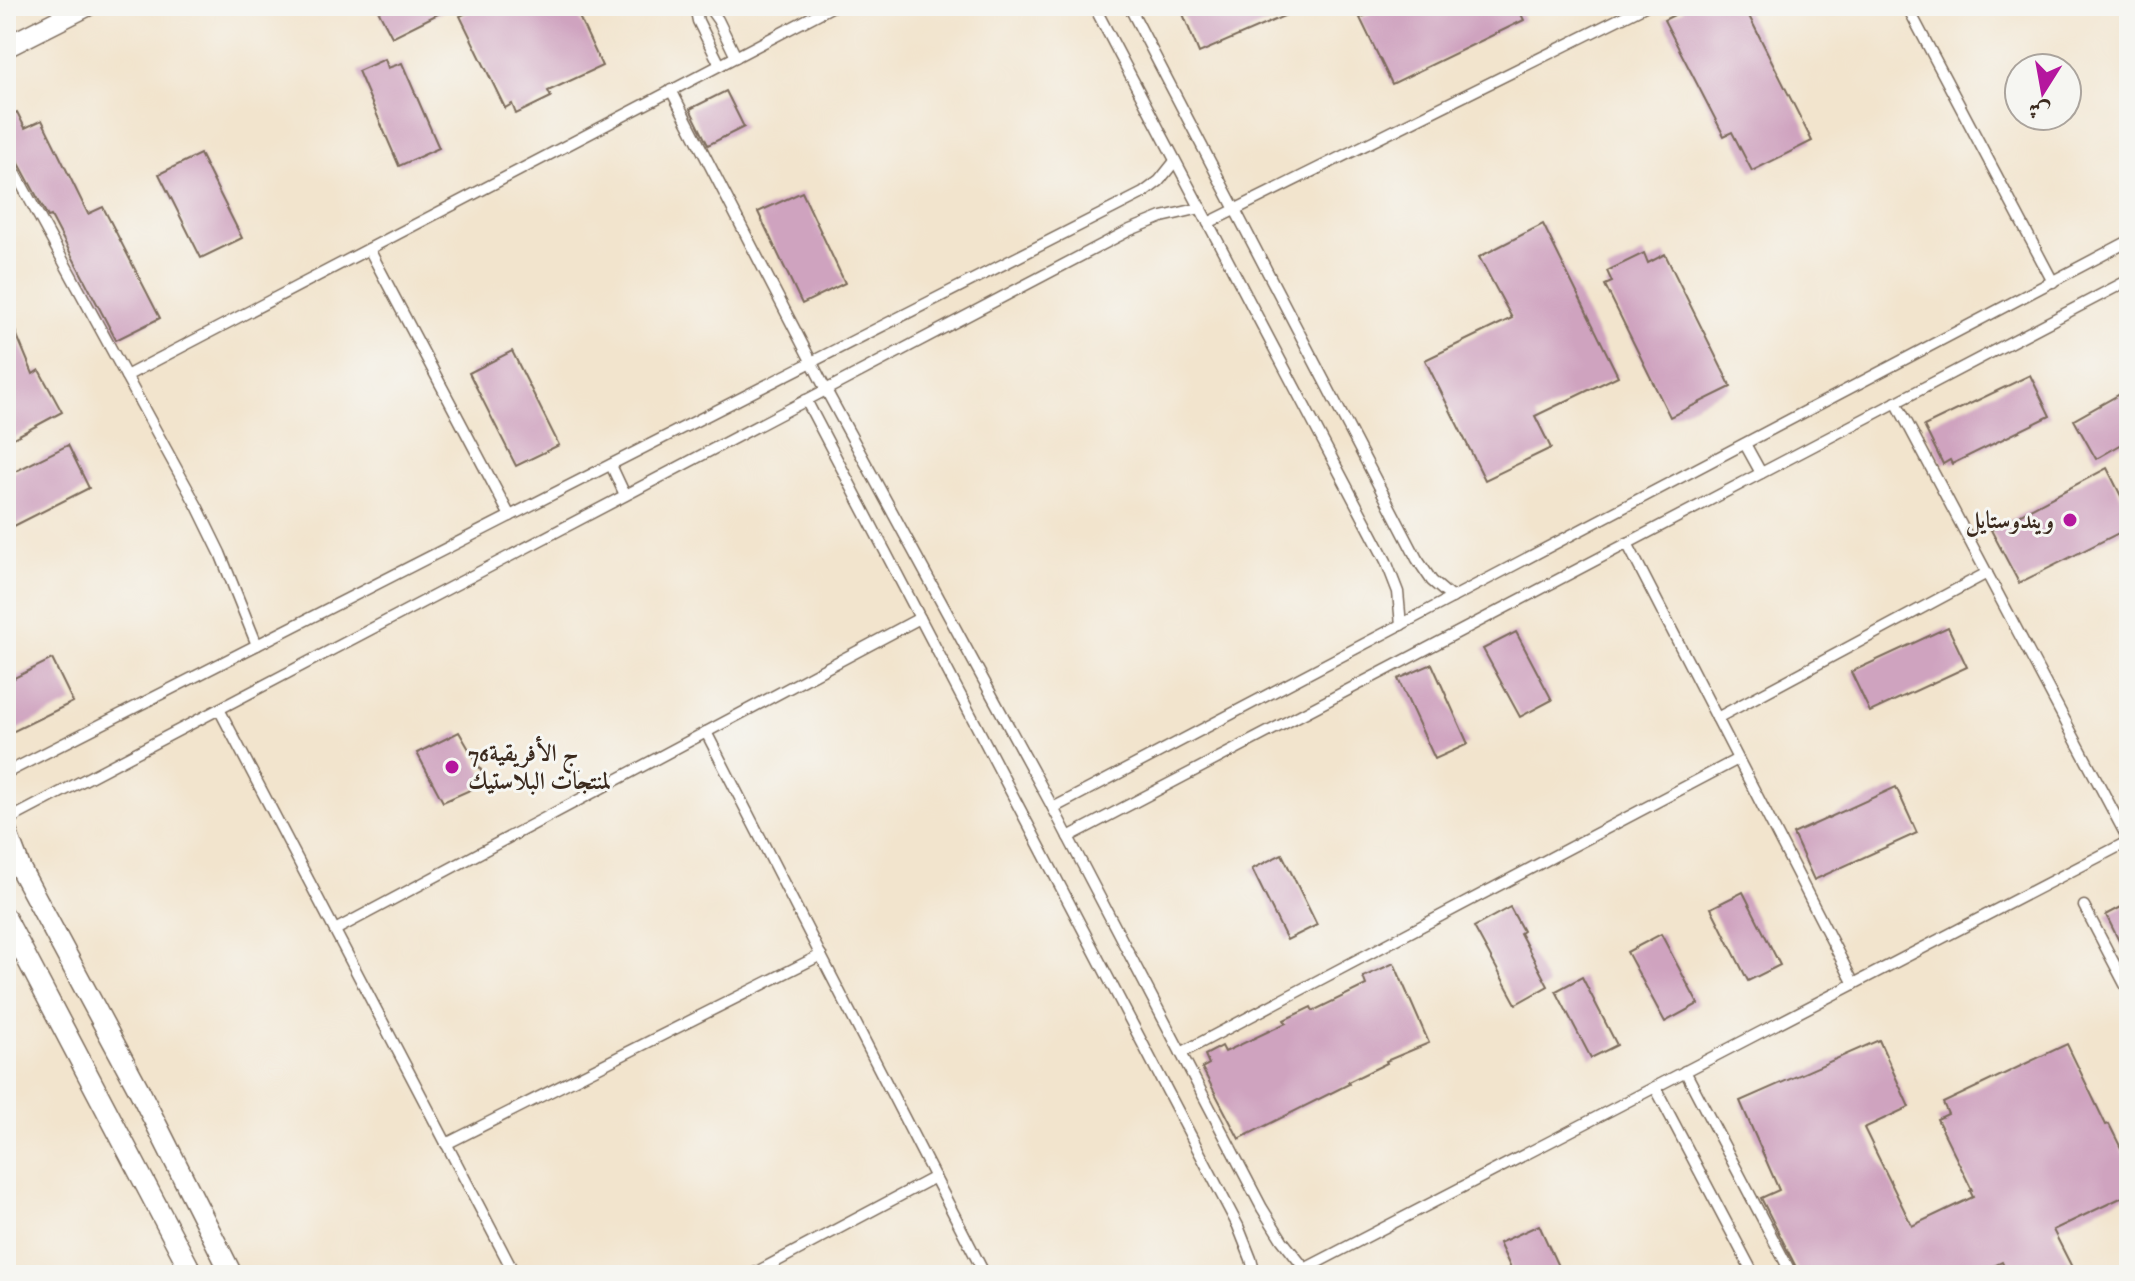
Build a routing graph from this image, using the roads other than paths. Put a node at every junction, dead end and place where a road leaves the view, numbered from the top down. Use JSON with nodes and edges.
{"nodes":[{"id":1,"x":87,"y":6,"type":"edge"},
{"id":2,"x":695,"y":6,"type":"edge"},
{"id":3,"x":708,"y":6,"type":"edge"},
{"id":4,"x":833,"y":6,"type":"edge"},
{"id":5,"x":1094,"y":6,"type":"edge"},
{"id":6,"x":1129,"y":6,"type":"edge"},
{"id":7,"x":1614,"y":6,"type":"edge"},
{"id":8,"x":1645,"y":6,"type":"edge"},
{"id":9,"x":1907,"y":6,"type":"edge"},
{"id":10,"x":1620,"y":18,"type":"junction"},
{"id":11,"x":6,"y":47,"type":"edge"},
{"id":12,"x":736,"y":57,"type":"junction"},
{"id":13,"x":720,"y":65,"type":"junction"},
{"id":14,"x":671,"y":90,"type":"junction"},
{"id":15,"x":6,"y":156,"type":"edge"},
{"id":16,"x":1175,"y":161,"type":"junction"},
{"id":17,"x":1201,"y":208,"type":"junction"},
{"id":18,"x":1235,"y":210,"type":"junction"},
{"id":19,"x":1208,"y":223,"type":"junction"},
{"id":20,"x":2129,"y":241,"type":"edge"},
{"id":21,"x":369,"y":249,"type":"junction"},
{"id":22,"x":2129,"y":280,"type":"edge"},
{"id":23,"x":2053,"y":282,"type":"junction"},
{"id":24,"x":812,"y":362,"type":"junction"},
{"id":25,"x":126,"y":376,"type":"junction"},
{"id":26,"x":826,"y":390,"type":"junction"},
{"id":27,"x":806,"y":400,"type":"junction"},
{"id":28,"x":1896,"y":402,"type":"junction"},
{"id":29,"x":1745,"y":444,"type":"junction"},
{"id":30,"x":611,"y":465,"type":"junction"},
{"id":31,"x":1761,"y":473,"type":"junction"},
{"id":32,"x":625,"y":495,"type":"junction"},
{"id":33,"x":510,"y":516,"type":"junction"},
{"id":34,"x":1627,"y":543,"type":"junction"},
{"id":35,"x":1987,"y":573,"type":"junction"},
{"id":36,"x":1452,"y":598,"type":"junction"},
{"id":37,"x":920,"y":618,"type":"junction"},
{"id":38,"x":1401,"y":625,"type":"junction"},
{"id":39,"x":257,"y":645,"type":"junction"},
{"id":40,"x":219,"y":709,"type":"junction"},
{"id":41,"x":1717,"y":718,"type":"junction"},
{"id":42,"x":706,"y":732,"type":"junction"},
{"id":43,"x":1738,"y":759,"type":"junction"},
{"id":44,"x":6,"y":773,"type":"edge"},
{"id":45,"x":1053,"y":808,"type":"junction"},
{"id":46,"x":6,"y":821,"type":"edge"},
{"id":47,"x":6,"y":831,"type":"edge"},
{"id":48,"x":1068,"y":837,"type":"junction"},
{"id":49,"x":2129,"y":841,"type":"edge"},
{"id":50,"x":2084,"y":906,"type":"dead end"},
{"id":51,"x":6,"y":919,"type":"edge"},
{"id":52,"x":335,"y":930,"type":"junction"},
{"id":53,"x":821,"y":955,"type":"junction"},
{"id":54,"x":1854,"y":984,"type":"junction"},
{"id":55,"x":2129,"y":992,"type":"edge"},
{"id":56,"x":1181,"y":1053,"type":"junction"},
{"id":57,"x":1685,"y":1071,"type":"junction"},
{"id":58,"x":1655,"y":1087,"type":"junction"},
{"id":59,"x":446,"y":1144,"type":"junction"},
{"id":60,"x":935,"y":1177,"type":"junction"},
{"id":61,"x":1305,"y":1269,"type":"junction"},
{"id":62,"x":193,"y":1275,"type":"edge"},
{"id":63,"x":232,"y":1275,"type":"edge"},
{"id":64,"x":515,"y":1275,"type":"edge"},
{"id":65,"x":751,"y":1275,"type":"edge"},
{"id":66,"x":985,"y":1275,"type":"edge"},
{"id":67,"x":1255,"y":1275,"type":"edge"},
{"id":68,"x":1293,"y":1275,"type":"edge"},
{"id":69,"x":1754,"y":1275,"type":"edge"},
{"id":70,"x":1792,"y":1275,"type":"edge"}],
"edges":[{"from":1,"to":11,"type":"street"},
{"from":2,"to":13,"type":"lane"},
{"from":3,"to":12,"type":"lane"},
{"from":4,"to":12,"type":"lane"},
{"from":5,"to":16,"type":"lane"},
{"from":6,"to":18,"type":"lane"},
{"from":7,"to":10,"type":"lane"},
{"from":8,"to":10,"type":"lane"},
{"from":9,"to":23,"type":"lane"},
{"from":10,"to":18,"type":"lane"},
{"from":12,"to":13,"type":"lane"},
{"from":13,"to":14,"type":"lane"},
{"from":14,"to":21,"type":"lane"},
{"from":14,"to":24,"type":"lane"},
{"from":15,"to":25,"type":"lane"},
{"from":16,"to":17,"type":"lane"},
{"from":16,"to":24,"type":"lane"},
{"from":17,"to":19,"type":"lane"},
{"from":17,"to":26,"type":"lane"},
{"from":18,"to":19,"type":"lane"},
{"from":18,"to":36,"type":"lane"},
{"from":19,"to":38,"type":"lane"},
{"from":20,"to":23,"type":"lane"},
{"from":21,"to":25,"type":"lane"},
{"from":21,"to":33,"type":"lane"},
{"from":22,"to":28,"type":"lane"},
{"from":23,"to":29,"type":"lane"},
{"from":24,"to":26,"type":"lane"},
{"from":24,"to":30,"type":"lane"},
{"from":25,"to":39,"type":"lane"},
{"from":26,"to":27,"type":"lane"},
{"from":26,"to":45,"type":"lane"},
{"from":27,"to":32,"type":"lane"},
{"from":27,"to":37,"type":"lane"},
{"from":28,"to":31,"type":"lane"},
{"from":28,"to":35,"type":"lane"},
{"from":29,"to":31,"type":"lane"},
{"from":29,"to":36,"type":"lane"},
{"from":30,"to":32,"type":"lane"},
{"from":30,"to":33,"type":"lane"},
{"from":31,"to":34,"type":"lane"},
{"from":32,"to":40,"type":"lane"},
{"from":33,"to":39,"type":"lane"},
{"from":34,"to":41,"type":"lane"},
{"from":34,"to":48,"type":"lane"},
{"from":35,"to":41,"type":"lane"},
{"from":35,"to":49,"type":"lane"},
{"from":36,"to":38,"type":"lane"},
{"from":37,"to":42,"type":"lane"},
{"from":37,"to":67,"type":"lane"},
{"from":38,"to":45,"type":"lane"},
{"from":39,"to":44,"type":"lane"},
{"from":40,"to":46,"type":"lane"},
{"from":40,"to":52,"type":"lane"},
{"from":41,"to":43,"type":"lane"},
{"from":42,"to":52,"type":"lane"},
{"from":42,"to":53,"type":"lane"},
{"from":43,"to":54,"type":"lane"},
{"from":43,"to":56,"type":"lane"},
{"from":45,"to":48,"type":"lane"},
{"from":47,"to":63,"type":"street"},
{"from":48,"to":56,"type":"lane"},
{"from":49,"to":54,"type":"lane"},
{"from":50,"to":55,"type":"lane"},
{"from":51,"to":62,"type":"street"},
{"from":52,"to":59,"type":"lane"},
{"from":53,"to":59,"type":"lane"},
{"from":53,"to":60,"type":"lane"},
{"from":54,"to":57,"type":"lane"},
{"from":56,"to":61,"type":"lane"},
{"from":57,"to":58,"type":"lane"},
{"from":57,"to":70,"type":"lane"},
{"from":58,"to":61,"type":"lane"},
{"from":58,"to":69,"type":"lane"},
{"from":59,"to":64,"type":"lane"},
{"from":60,"to":65,"type":"lane"},
{"from":60,"to":66,"type":"lane"},
{"from":61,"to":68,"type":"lane"}]}
